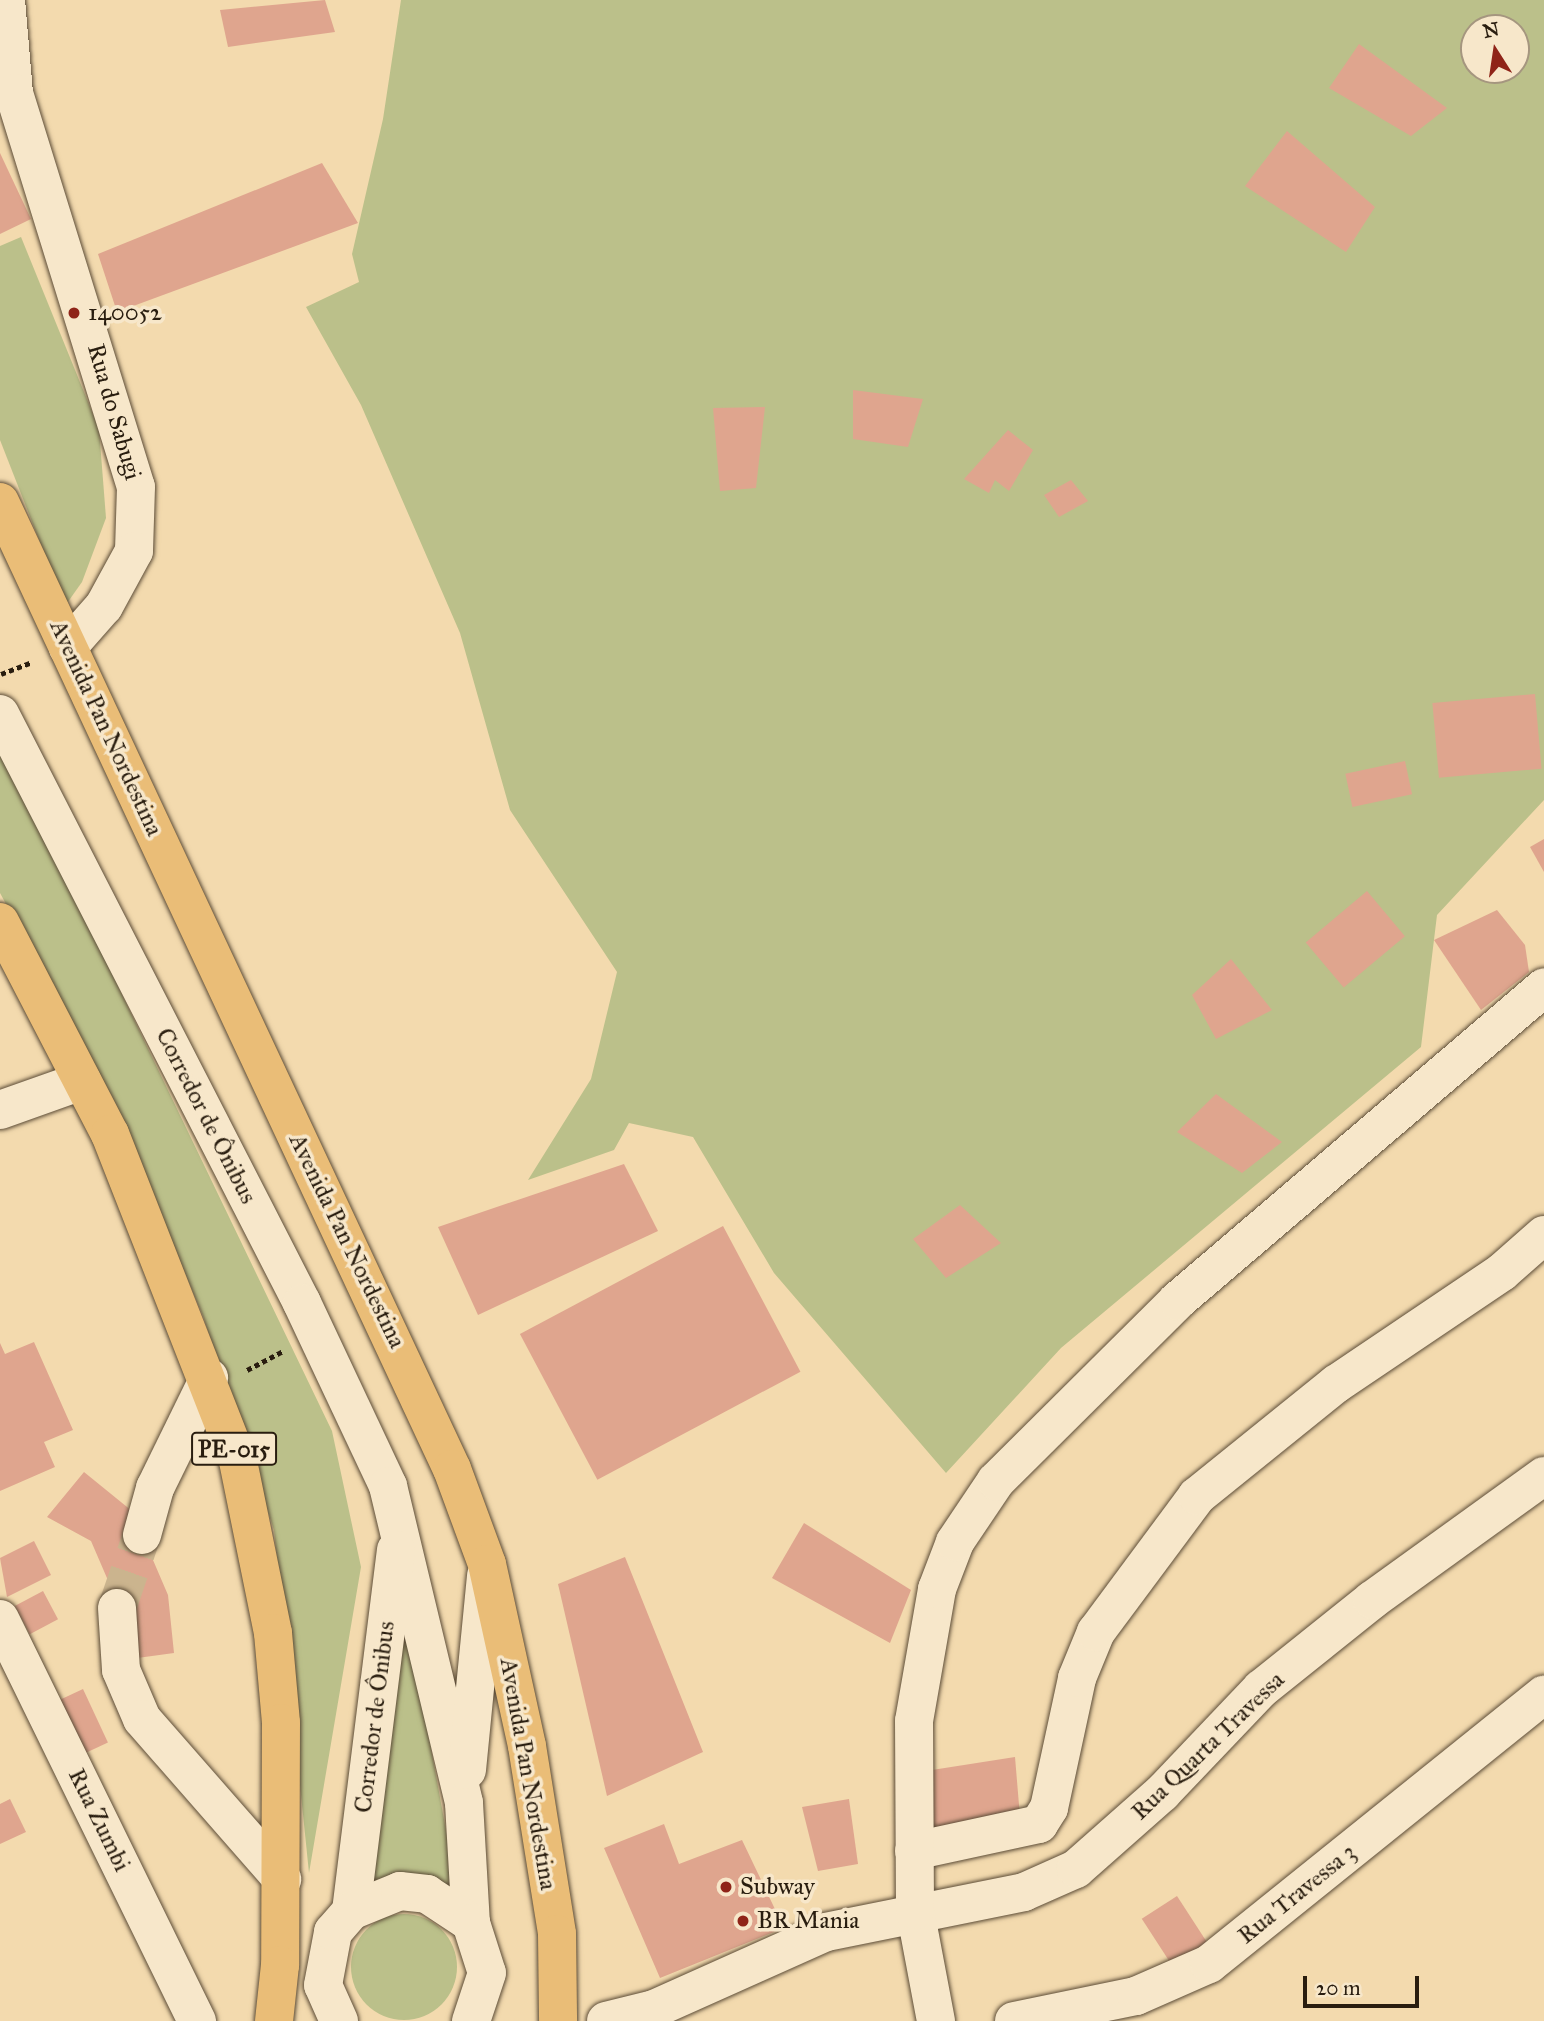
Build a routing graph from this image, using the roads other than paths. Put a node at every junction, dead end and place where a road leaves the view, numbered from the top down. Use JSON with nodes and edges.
{"nodes":[{"id":1,"x":6,"y":0,"type":"edge"},
{"id":2,"x":0,"y":502,"type":"edge"},
{"id":3,"x":68,"y":647,"type":"junction"},
{"id":4,"x":0,"y":714,"type":"edge"},
{"id":5,"x":0,"y":922,"type":"edge"},
{"id":6,"x":1544,"y":987,"type":"edge"},
{"id":7,"x":82,"y":1081,"type":"junction"},
{"id":8,"x":0,"y":1110,"type":"edge"},
{"id":9,"x":1544,"y":1235,"type":"edge"},
{"id":10,"x":209,"y":1378,"type":"junction"},
{"id":11,"x":1544,"y":1476,"type":"edge"},
{"id":12,"x":400,"y":1523,"type":"junction"},
{"id":13,"x":142,"y":1535,"type":"tunnel mouth"},
{"id":14,"x":487,"y":1564,"type":"junction"},
{"id":15,"x":117,"y":1608,"type":"tunnel mouth"},
{"id":16,"x":0,"y":1619,"type":"edge"},
{"id":17,"x":1544,"y":1695,"type":"edge"},
{"id":18,"x":464,"y":1803,"type":"junction"},
{"id":19,"x":914,"y":1851,"type":"junction"},
{"id":20,"x":282,"y":1878,"type":"junction"},
{"id":21,"x":915,"y":1910,"type":"junction"},
{"id":22,"x":351,"y":1911,"type":"junction"},
{"id":23,"x":471,"y":1923,"type":"junction"},
{"id":24,"x":197,"y":2021,"type":"edge"},
{"id":25,"x":274,"y":2021,"type":"edge"},
{"id":26,"x":339,"y":2021,"type":"edge"},
{"id":27,"x":471,"y":2021,"type":"edge"},
{"id":28,"x":558,"y":2021,"type":"edge"},
{"id":29,"x":606,"y":2021,"type":"edge"},
{"id":30,"x":936,"y":2021,"type":"edge"},
{"id":31,"x":1014,"y":2021,"type":"edge"}],
"edges":[{"from":1,"to":3,"type":"street","name":"Rua do Sabugi"},
{"from":2,"to":3,"type":"highway","name":"Avenida Pan Nordestina"},
{"from":3,"to":14,"type":"highway","name":"Avenida Pan Nordestina"},
{"from":4,"to":12,"type":"street","name":"Corredor de Ônibus"},
{"from":5,"to":7,"type":"highway","number":"PE-015"},
{"from":6,"to":19,"type":"street"},
{"from":7,"to":8,"type":"street"},
{"from":7,"to":10,"type":"highway","number":"PE-015"},
{"from":9,"to":19,"type":"street"},
{"from":10,"to":13,"type":"street"},
{"from":10,"to":20,"type":"highway","number":"PE-015"},
{"from":11,"to":21,"type":"street","name":"Rua Quarta Travessa"},
{"from":12,"to":18,"type":"street","name":"Corredor de Ônibus"},
{"from":12,"to":22,"type":"street","name":"Corredor de Ônibus"},
{"from":14,"to":18,"type":"street","name":"Corredor de Ônibus"},
{"from":14,"to":28,"type":"highway","name":"Avenida Pan Nordestina"},
{"from":15,"to":20,"type":"street"},
{"from":16,"to":24,"type":"street","name":"Rua Zumbi"},
{"from":17,"to":31,"type":"street","name":"Rua Travessa 3"},
{"from":18,"to":23,"type":"street","name":"Corredor de Ônibus"},
{"from":19,"to":21,"type":"street"},
{"from":20,"to":25,"type":"highway","number":"PE-015"},
{"from":21,"to":29,"type":"street","name":"Rua Quarta Travessa"},
{"from":21,"to":30,"type":"street"},
{"from":22,"to":23,"type":"street"},
{"from":22,"to":26,"type":"street","name":"Corredor de Ônibus"},
{"from":23,"to":27,"type":"street","name":"Corredor de Ônibus"}]}
